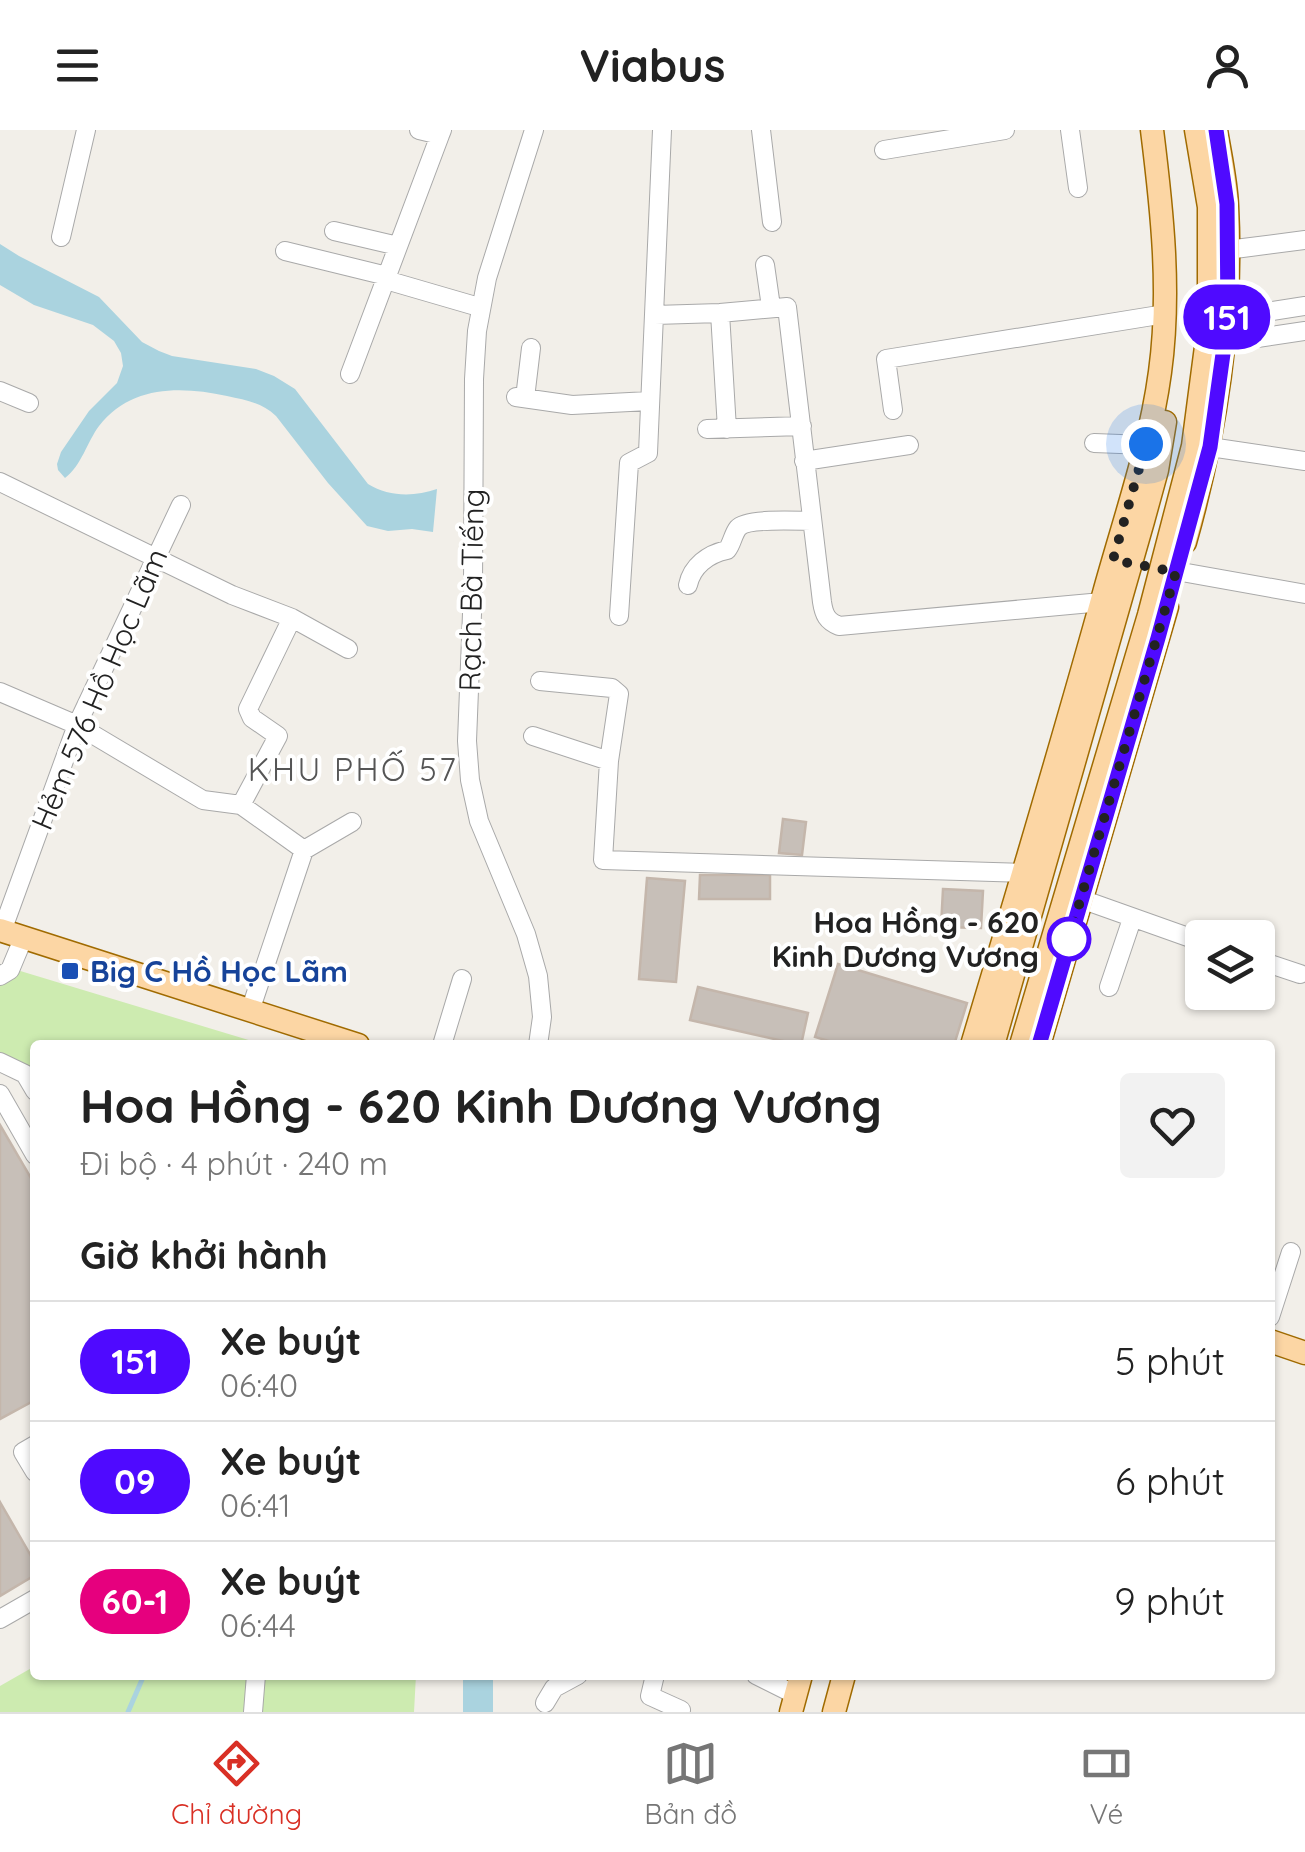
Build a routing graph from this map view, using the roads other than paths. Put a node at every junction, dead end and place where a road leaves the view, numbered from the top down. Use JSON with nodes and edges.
{"nodes":[{"id":1,"x":86,"y":130,"type":"edge"},
{"id":2,"x":419,"y":130,"type":"edge"},
{"id":3,"x":525,"y":130,"type":"edge"},
{"id":4,"x":534,"y":130,"type":"edge"},
{"id":5,"x":662,"y":130,"type":"edge"},
{"id":6,"x":761,"y":130,"type":"edge"},
{"id":7,"x":1005,"y":130,"type":"edge"},
{"id":8,"x":1070,"y":130,"type":"edge"},
{"id":9,"x":1152,"y":130,"type":"edge"},
{"id":10,"x":1165,"y":130,"type":"edge"},
{"id":11,"x":1196,"y":130,"type":"edge"},
{"id":12,"x":1216,"y":130,"type":"edge"},
{"id":13,"x":441,"y":132,"type":"edge"},
{"id":14,"x":884,"y":150,"type":"dead end"},
{"id":15,"x":1078,"y":188,"type":"dead end"},
{"id":16,"x":772,"y":222,"type":"dead end"},
{"id":17,"x":334,"y":231,"type":"dead end"},
{"id":18,"x":61,"y":237,"type":"dead end"},
{"id":19,"x":1305,"y":240,"type":"edge"},
{"id":20,"x":398,"y":246,"type":"junction"},
{"id":21,"x":1227,"y":250,"type":"junction"},
{"id":22,"x":285,"y":251,"type":"dead end"},
{"id":23,"x":765,"y":266,"type":"dead end"},
{"id":24,"x":386,"y":278,"type":"junction"},
{"id":25,"x":472,"y":305,"type":"junction"},
{"id":26,"x":1305,"y":306,"type":"edge"},
{"id":27,"x":779,"y":307,"type":"junction"},
{"id":28,"x":720,"y":314,"type":"junction"},
{"id":29,"x":1165,"y":314,"type":"junction"},
{"id":30,"x":655,"y":316,"type":"junction"},
{"id":31,"x":1228,"y":318,"type":"junction"},
{"id":32,"x":1305,"y":331,"type":"edge"},
{"id":33,"x":1224,"y":343,"type":"junction"},
{"id":34,"x":531,"y":348,"type":"dead end"},
{"id":35,"x":350,"y":374,"type":"dead end"},
{"id":36,"x":0,"y":391,"type":"edge"},
{"id":37,"x":649,"y":401,"type":"junction"},
{"id":38,"x":29,"y":403,"type":"dead end"},
{"id":39,"x":893,"y":410,"type":"dead end"},
{"id":40,"x":802,"y":426,"type":"junction"},
{"id":41,"x":728,"y":428,"type":"junction"},
{"id":42,"x":707,"y":429,"type":"dead end"},
{"id":43,"x":1094,"y":444,"type":"dead end"},
{"id":44,"x":1146,"y":444,"type":"junction"},
{"id":45,"x":909,"y":445,"type":"dead end"},
{"id":46,"x":1210,"y":447,"type":"junction"},
{"id":47,"x":804,"y":461,"type":"junction"},
{"id":48,"x":1305,"y":461,"type":"edge"},
{"id":49,"x":0,"y":482,"type":"edge"},
{"id":50,"x":181,"y":505,"type":"dead end"},
{"id":51,"x":812,"y":521,"type":"junction"},
{"id":52,"x":156,"y":556,"type":"junction"},
{"id":53,"x":1122,"y":562,"type":"junction"},
{"id":54,"x":1169,"y":570,"type":"junction"},
{"id":55,"x":688,"y":585,"type":"dead end"},
{"id":56,"x":1305,"y":594,"type":"edge"},
{"id":57,"x":1102,"y":602,"type":"junction"},
{"id":58,"x":619,"y":616,"type":"dead end"},
{"id":59,"x":292,"y":618,"type":"junction"},
{"id":60,"x":348,"y":650,"type":"dead end"},
{"id":61,"x":540,"y":681,"type":"dead end"},
{"id":62,"x":0,"y":692,"type":"edge"},
{"id":63,"x":77,"y":726,"type":"junction"},
{"id":64,"x":533,"y":736,"type":"dead end"},
{"id":65,"x":608,"y":762,"type":"junction"},
{"id":66,"x":241,"y":806,"type":"junction"},
{"id":67,"x":352,"y":822,"type":"dead end"},
{"id":68,"x":304,"y":850,"type":"junction"},
{"id":69,"x":1034,"y":873,"type":"junction"},
{"id":70,"x":1081,"y":899,"type":"junction"},
{"id":71,"x":1132,"y":919,"type":"junction"},
{"id":72,"x":8,"y":934,"type":"edge"},
{"id":73,"x":1185,"y":936,"type":"edge"},
{"id":74,"x":1008,"y":956,"type":"junction"},
{"id":75,"x":1275,"y":966,"type":"edge"},
{"id":76,"x":1300,"y":974,"type":"dead end"},
{"id":77,"x":0,"y":976,"type":"edge"},
{"id":78,"x":462,"y":979,"type":"dead end"},
{"id":79,"x":1109,"y":987,"type":"dead end"},
{"id":80,"x":250,"y":1012,"type":"junction"},
{"id":81,"x":342,"y":1040,"type":"edge"},
{"id":82,"x":444,"y":1040,"type":"edge"},
{"id":83,"x":529,"y":1040,"type":"edge"},
{"id":84,"x":539,"y":1040,"type":"edge"},
{"id":85,"x":974,"y":1040,"type":"edge"},
{"id":86,"x":994,"y":1040,"type":"edge"},
{"id":87,"x":1023,"y":1040,"type":"edge"},
{"id":88,"x":1040,"y":1040,"type":"edge"},
{"id":89,"x":0,"y":1062,"type":"edge"},
{"id":90,"x":30,"y":1082,"type":"edge"},
{"id":91,"x":0,"y":1094,"type":"edge"},
{"id":92,"x":30,"y":1145,"type":"edge"},
{"id":93,"x":1291,"y":1252,"type":"dead end"},
{"id":94,"x":1275,"y":1302,"type":"edge"},
{"id":95,"x":1275,"y":1343,"type":"edge"},
{"id":96,"x":1305,"y":1353,"type":"edge"},
{"id":97,"x":30,"y":1602,"type":"edge"},
{"id":98,"x":0,"y":1619,"type":"edge"},
{"id":99,"x":256,"y":1680,"type":"edge"},
{"id":100,"x":569,"y":1680,"type":"edge"},
{"id":101,"x":654,"y":1680,"type":"edge"},
{"id":102,"x":767,"y":1680,"type":"edge"},
{"id":103,"x":843,"y":1680,"type":"edge"},
{"id":104,"x":796,"y":1694,"type":"edge"},
{"id":105,"x":544,"y":1703,"type":"dead end"},
{"id":106,"x":839,"y":1710,"type":"edge"},
{"id":107,"x":253,"y":1712,"type":"edge"},
{"id":108,"x":680,"y":1712,"type":"edge"}],
"edges":[{"from":1,"to":18,"type":"street"},
{"from":2,"to":13,"type":"street"},
{"from":3,"to":25,"type":"street","name":"Rạch Bà Tiếng"},
{"from":4,"to":84,"type":"street","name":"Rạch Bà Tiếng"},
{"from":5,"to":30,"type":"street"},
{"from":6,"to":16,"type":"street"},
{"from":7,"to":14,"type":"street"},
{"from":8,"to":15,"type":"street"},
{"from":9,"to":29,"type":"main road"},
{"from":10,"to":53,"type":"main road"},
{"from":11,"to":54,"type":"main road"},
{"from":12,"to":21,"type":"main road"},
{"from":13,"to":20,"type":"street"},
{"from":17,"to":20,"type":"street"},
{"from":19,"to":21,"type":"street"},
{"from":20,"to":24,"type":"street"},
{"from":21,"to":31,"type":"main road"},
{"from":22,"to":24,"type":"street"},
{"from":23,"to":27,"type":"street"},
{"from":24,"to":25,"type":"street"},
{"from":24,"to":35,"type":"street"},
{"from":25,"to":83,"type":"street","name":"Rạch Bà Tiếng"},
{"from":26,"to":31,"type":"street"},
{"from":27,"to":28,"type":"street"},
{"from":27,"to":40,"type":"street"},
{"from":28,"to":30,"type":"street"},
{"from":28,"to":41,"type":"street"},
{"from":29,"to":39,"type":"street"},
{"from":29,"to":44,"type":"main road"},
{"from":30,"to":37,"type":"street"},
{"from":31,"to":33,"type":"main road"},
{"from":32,"to":33,"type":"street"},
{"from":33,"to":46,"type":"main road"},
{"from":34,"to":37,"type":"street"},
{"from":36,"to":38,"type":"street"},
{"from":37,"to":58,"type":"street"},
{"from":40,"to":41,"type":"street"},
{"from":40,"to":47,"type":"street"},
{"from":41,"to":42,"type":"street"},
{"from":43,"to":44,"type":"street"},
{"from":44,"to":53,"type":"main road"},
{"from":45,"to":47,"type":"street"},
{"from":46,"to":48,"type":"street"},
{"from":46,"to":54,"type":"main road"},
{"from":47,"to":51,"type":"street"},
{"from":49,"to":52,"type":"street"},
{"from":50,"to":52,"type":"street","name":"Hẻm 576 Hồ Học Lãm"},
{"from":51,"to":55,"type":"street"},
{"from":51,"to":57,"type":"street"},
{"from":52,"to":59,"type":"street"},
{"from":52,"to":63,"type":"street","name":"Hẻm 576 Hồ Học Lãm"},
{"from":53,"to":54,"type":"main road"},
{"from":53,"to":57,"type":"main road"},
{"from":53,"to":69,"type":"main road"},
{"from":54,"to":56,"type":"street"},
{"from":54,"to":70,"type":"main road"},
{"from":54,"to":87,"type":"main road"},
{"from":57,"to":69,"type":"main road"},
{"from":59,"to":60,"type":"street"},
{"from":59,"to":66,"type":"street"},
{"from":61,"to":65,"type":"street"},
{"from":62,"to":63,"type":"street"},
{"from":63,"to":66,"type":"street"},
{"from":63,"to":72,"type":"street","name":"Hẻm 576 Hồ Học Lãm"},
{"from":64,"to":65,"type":"street"},
{"from":65,"to":69,"type":"street"},
{"from":66,"to":68,"type":"street"},
{"from":67,"to":68,"type":"street"},
{"from":68,"to":80,"type":"street"},
{"from":69,"to":74,"type":"main road"},
{"from":70,"to":71,"type":"street"},
{"from":70,"to":88,"type":"main road"},
{"from":71,"to":73,"type":"street"},
{"from":71,"to":79,"type":"street"},
{"from":72,"to":77,"type":"street","name":"Hẻm 576 Hồ Học Lãm"},
{"from":72,"to":80,"type":"main road"},
{"from":74,"to":85,"type":"main road"},
{"from":74,"to":86,"type":"main road"},
{"from":75,"to":76,"type":"street"},
{"from":78,"to":82,"type":"street"},
{"from":80,"to":81,"type":"main road"},
{"from":89,"to":90,"type":"street"},
{"from":91,"to":92,"type":"street"},
{"from":93,"to":94,"type":"street"},
{"from":95,"to":96,"type":"main road"},
{"from":97,"to":98,"type":"street"},
{"from":99,"to":107,"type":"street"},
{"from":100,"to":105,"type":"street"},
{"from":101,"to":108,"type":"street"},
{"from":102,"to":104,"type":"street"},
{"from":103,"to":106,"type":"main road"}]}
